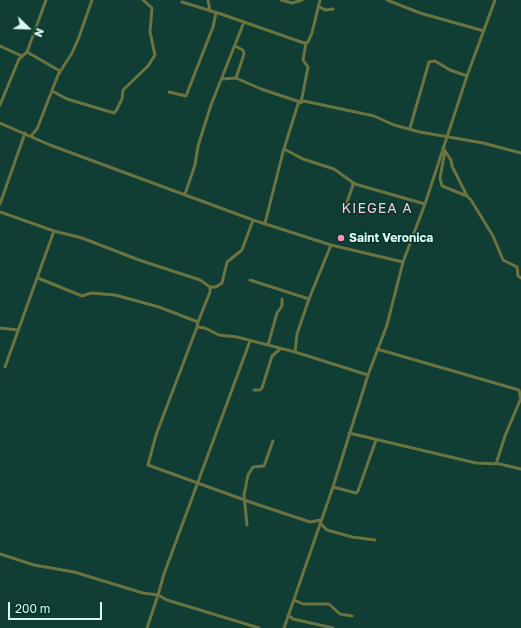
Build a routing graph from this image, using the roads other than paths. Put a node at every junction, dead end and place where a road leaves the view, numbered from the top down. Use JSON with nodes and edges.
{"nodes":[{"id":1,"x":46,"y":0,"type":"edge"},
{"id":2,"x":92,"y":0,"type":"edge"},
{"id":3,"x":143,"y":0,"type":"edge"},
{"id":4,"x":208,"y":0,"type":"edge"},
{"id":5,"x":281,"y":0,"type":"edge"},
{"id":6,"x":302,"y":0,"type":"edge"},
{"id":7,"x":320,"y":0,"type":"edge"},
{"id":8,"x":387,"y":0,"type":"edge"},
{"id":9,"x":495,"y":0,"type":"edge"},
{"id":10,"x":182,"y":2,"type":"dead end"},
{"id":11,"x":318,"y":6,"type":"junction"},
{"id":12,"x":333,"y":10,"type":"dead end"},
{"id":13,"x":210,"y":11,"type":"junction"},
{"id":14,"x":216,"y":13,"type":"junction"},
{"id":15,"x":244,"y":22,"type":"junction"},
{"id":16,"x":484,"y":31,"type":"junction"},
{"id":17,"x":306,"y":43,"type":"junction"},
{"id":18,"x":0,"y":46,"type":"edge"},
{"id":19,"x":235,"y":46,"type":"junction"},
{"id":20,"x":27,"y":52,"type":"junction"},
{"id":21,"x":22,"y":56,"type":"junction"},
{"id":22,"x":60,"y":71,"type":"junction"},
{"id":23,"x":467,"y":76,"type":"junction"},
{"id":24,"x":236,"y":78,"type":"junction"},
{"id":25,"x":222,"y":79,"type":"junction"},
{"id":26,"x":52,"y":91,"type":"junction"},
{"id":27,"x":169,"y":92,"type":"dead end"},
{"id":28,"x":299,"y":103,"type":"junction"},
{"id":29,"x":0,"y":105,"type":"edge"},
{"id":30,"x":0,"y":123,"type":"edge"},
{"id":31,"x":410,"y":128,"type":"junction"},
{"id":32,"x":25,"y":133,"type":"junction"},
{"id":33,"x":32,"y":136,"type":"junction"},
{"id":34,"x":447,"y":136,"type":"junction"},
{"id":35,"x":443,"y":147,"type":"junction"},
{"id":36,"x":284,"y":149,"type":"junction"},
{"id":37,"x":446,"y":151,"type":"junction"},
{"id":38,"x":521,"y":152,"type":"edge"},
{"id":39,"x":352,"y":182,"type":"junction"},
{"id":40,"x":184,"y":194,"type":"junction"},
{"id":41,"x":467,"y":196,"type":"junction"},
{"id":42,"x":0,"y":204,"type":"edge"},
{"id":43,"x":346,"y":204,"type":"dead end"},
{"id":44,"x":425,"y":204,"type":"junction"},
{"id":45,"x":0,"y":212,"type":"edge"},
{"id":46,"x":253,"y":220,"type":"junction"},
{"id":47,"x":265,"y":224,"type":"junction"},
{"id":48,"x":54,"y":231,"type":"junction"},
{"id":49,"x":331,"y":245,"type":"junction"},
{"id":50,"x":403,"y":262,"type":"junction"},
{"id":51,"x":38,"y":278,"type":"junction"},
{"id":52,"x":521,"y":278,"type":"edge"},
{"id":53,"x":250,"y":280,"type":"dead end"},
{"id":54,"x":210,"y":287,"type":"junction"},
{"id":55,"x":282,"y":299,"type":"dead end"},
{"id":56,"x":309,"y":299,"type":"junction"},
{"id":57,"x":198,"y":322,"type":"junction"},
{"id":58,"x":197,"y":326,"type":"junction"},
{"id":59,"x":0,"y":328,"type":"edge"},
{"id":60,"x":18,"y":330,"type":"junction"},
{"id":61,"x":250,"y":341,"type":"junction"},
{"id":62,"x":268,"y":345,"type":"junction"},
{"id":63,"x":280,"y":349,"type":"junction"},
{"id":64,"x":378,"y":349,"type":"junction"},
{"id":65,"x":295,"y":352,"type":"junction"},
{"id":66,"x":5,"y":366,"type":"dead end"},
{"id":67,"x":368,"y":375,"type":"junction"},
{"id":68,"x":254,"y":390,"type":"dead end"},
{"id":69,"x":521,"y":399,"type":"edge"},
{"id":70,"x":350,"y":433,"type":"junction"},
{"id":71,"x":376,"y":440,"type":"junction"},
{"id":72,"x":273,"y":441,"type":"dead end"},
{"id":73,"x":496,"y":464,"type":"junction"},
{"id":74,"x":521,"y":469,"type":"edge"},
{"id":75,"x":198,"y":482,"type":"junction"},
{"id":76,"x":333,"y":487,"type":"junction"},
{"id":77,"x":244,"y":500,"type":"junction"},
{"id":78,"x":321,"y":522,"type":"junction"},
{"id":79,"x":247,"y":525,"type":"dead end"},
{"id":80,"x":375,"y":540,"type":"dead end"},
{"id":81,"x":0,"y":554,"type":"edge"},
{"id":82,"x":158,"y":595,"type":"junction"},
{"id":83,"x":294,"y":600,"type":"junction"},
{"id":84,"x":288,"y":615,"type":"junction"},
{"id":85,"x":352,"y":616,"type":"dead end"},
{"id":86,"x":147,"y":628,"type":"edge"},
{"id":87,"x":259,"y":628,"type":"edge"},
{"id":88,"x":284,"y":628,"type":"edge"},
{"id":89,"x":333,"y":628,"type":"edge"}],
"edges":[{"from":1,"to":20,"type":"street"},
{"from":2,"to":22,"type":"street"},
{"from":3,"to":26,"type":"street"},
{"from":4,"to":13,"type":"street"},
{"from":5,"to":6,"type":"street"},
{"from":7,"to":11,"type":"street"},
{"from":8,"to":16,"type":"street"},
{"from":9,"to":16,"type":"street"},
{"from":10,"to":13,"type":"street"},
{"from":11,"to":12,"type":"street"},
{"from":11,"to":17,"type":"street"},
{"from":13,"to":14,"type":"street"},
{"from":14,"to":15,"type":"street"},
{"from":14,"to":27,"type":"street"},
{"from":15,"to":17,"type":"street"},
{"from":15,"to":19,"type":"street"},
{"from":16,"to":23,"type":"street"},
{"from":17,"to":28,"type":"street"},
{"from":18,"to":21,"type":"street"},
{"from":19,"to":24,"type":"street"},
{"from":19,"to":25,"type":"street"},
{"from":20,"to":21,"type":"street"},
{"from":20,"to":22,"type":"street"},
{"from":21,"to":29,"type":"street"},
{"from":22,"to":26,"type":"street"},
{"from":23,"to":31,"type":"street"},
{"from":23,"to":34,"type":"street"},
{"from":24,"to":25,"type":"street"},
{"from":24,"to":28,"type":"street"},
{"from":25,"to":40,"type":"street"},
{"from":26,"to":33,"type":"street"},
{"from":28,"to":31,"type":"street"},
{"from":28,"to":36,"type":"street"},
{"from":30,"to":32,"type":"street"},
{"from":31,"to":34,"type":"street"},
{"from":32,"to":33,"type":"street"},
{"from":32,"to":42,"type":"street"},
{"from":33,"to":40,"type":"street"},
{"from":34,"to":35,"type":"street"},
{"from":34,"to":38,"type":"street"},
{"from":35,"to":37,"type":"street"},
{"from":35,"to":44,"type":"street"},
{"from":36,"to":39,"type":"street"},
{"from":36,"to":47,"type":"street"},
{"from":37,"to":41,"type":"street"},
{"from":37,"to":41,"type":"street"},
{"from":39,"to":43,"type":"street"},
{"from":39,"to":44,"type":"street"},
{"from":40,"to":46,"type":"street"},
{"from":41,"to":52,"type":"street"},
{"from":44,"to":50,"type":"street"},
{"from":45,"to":48,"type":"street"},
{"from":46,"to":47,"type":"street"},
{"from":46,"to":54,"type":"street"},
{"from":47,"to":49,"type":"street"},
{"from":48,"to":51,"type":"street"},
{"from":48,"to":54,"type":"street"},
{"from":49,"to":50,"type":"street"},
{"from":49,"to":56,"type":"street"},
{"from":50,"to":64,"type":"street"},
{"from":51,"to":57,"type":"street"},
{"from":51,"to":60,"type":"street"},
{"from":53,"to":56,"type":"street"},
{"from":54,"to":57,"type":"street"},
{"from":55,"to":62,"type":"street"},
{"from":56,"to":65,"type":"street"},
{"from":57,"to":58,"type":"street"},
{"from":58,"to":61,"type":"street"},
{"from":58,"to":75,"type":"street"},
{"from":59,"to":60,"type":"street"},
{"from":60,"to":66,"type":"street"},
{"from":61,"to":62,"type":"street"},
{"from":61,"to":75,"type":"street"},
{"from":62,"to":63,"type":"street"},
{"from":63,"to":65,"type":"street"},
{"from":63,"to":68,"type":"street"},
{"from":64,"to":67,"type":"street"},
{"from":64,"to":69,"type":"street"},
{"from":65,"to":67,"type":"street"},
{"from":67,"to":70,"type":"street"},
{"from":69,"to":73,"type":"street"},
{"from":70,"to":71,"type":"street"},
{"from":70,"to":76,"type":"street"},
{"from":71,"to":73,"type":"street"},
{"from":71,"to":76,"type":"street"},
{"from":72,"to":77,"type":"street"},
{"from":73,"to":74,"type":"street"},
{"from":75,"to":77,"type":"street"},
{"from":75,"to":82,"type":"street"},
{"from":76,"to":78,"type":"street"},
{"from":77,"to":78,"type":"street"},
{"from":77,"to":79,"type":"street"},
{"from":78,"to":80,"type":"street"},
{"from":78,"to":83,"type":"street"},
{"from":81,"to":82,"type":"street"},
{"from":82,"to":86,"type":"street"},
{"from":82,"to":87,"type":"street"},
{"from":83,"to":84,"type":"street"},
{"from":83,"to":85,"type":"street"},
{"from":84,"to":88,"type":"street"},
{"from":84,"to":89,"type":"street"}]}
